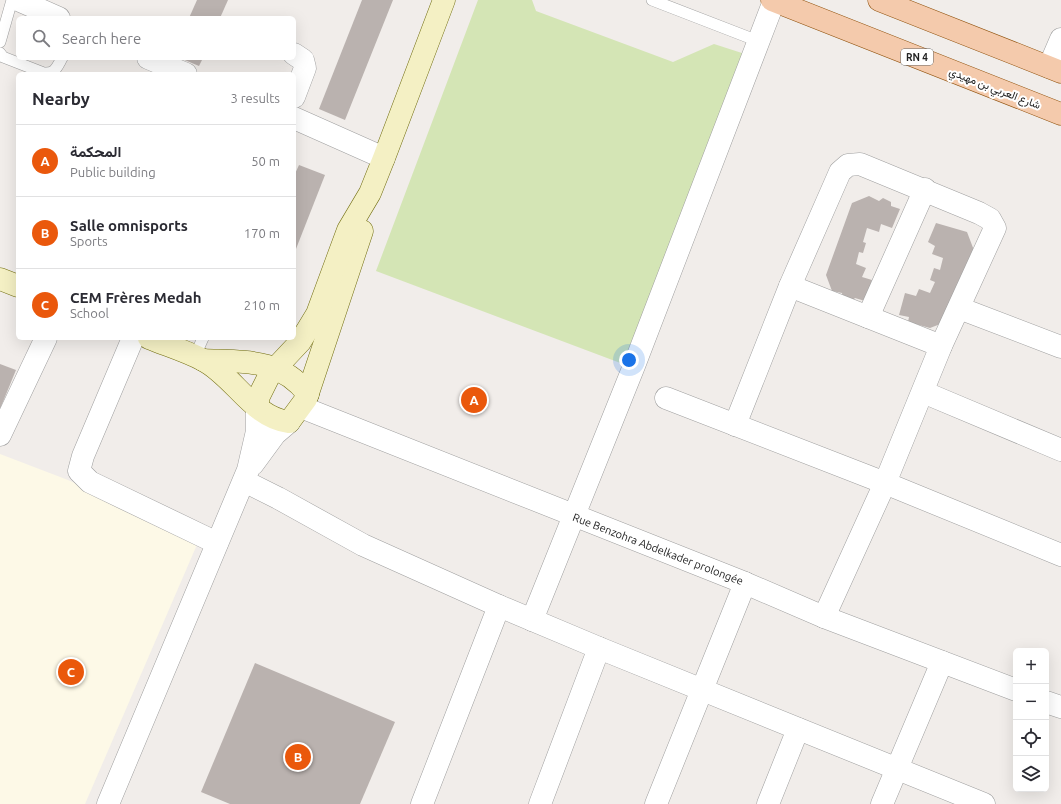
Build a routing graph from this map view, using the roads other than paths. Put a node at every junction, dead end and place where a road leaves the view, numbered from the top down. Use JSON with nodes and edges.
{"nodes":[{"id":1,"x":12,"y":0,"type":"edge"},
{"id":2,"x":18,"y":0,"type":"edge"},
{"id":3,"x":444,"y":0,"type":"edge"},
{"id":4,"x":652,"y":0,"type":"edge"},
{"id":5,"x":773,"y":0,"type":"edge"},
{"id":6,"x":878,"y":0,"type":"edge"},
{"id":7,"x":54,"y":16,"type":"edge"},
{"id":8,"x":1061,"y":39,"type":"edge"},
{"id":9,"x":758,"y":41,"type":"junction"},
{"id":10,"x":0,"y":42,"type":"edge"},
{"id":11,"x":0,"y":54,"type":"edge"},
{"id":12,"x":296,"y":55,"type":"edge"},
{"id":13,"x":61,"y":60,"type":"edge"},
{"id":14,"x":152,"y":65,"type":"edge"},
{"id":15,"x":1055,"y":70,"type":"edge"},
{"id":16,"x":41,"y":72,"type":"edge"},
{"id":17,"x":53,"y":72,"type":"edge"},
{"id":18,"x":178,"y":72,"type":"edge"},
{"id":19,"x":296,"y":91,"type":"edge"},
{"id":20,"x":1061,"y":114,"type":"edge"},
{"id":21,"x":296,"y":119,"type":"edge"},
{"id":22,"x":384,"y":158,"type":"junction"},
{"id":23,"x":925,"y":189,"type":"junction"},
{"id":24,"x":370,"y":193,"type":"junction"},
{"id":25,"x":0,"y":279,"type":"edge"},
{"id":26,"x":16,"y":285,"type":"edge"},
{"id":27,"x":790,"y":286,"type":"junction"},
{"id":28,"x":959,"y":308,"type":"junction"},
{"id":29,"x":868,"y":317,"type":"junction"},
{"id":30,"x":45,"y":340,"type":"edge"},
{"id":31,"x":132,"y":340,"type":"edge"},
{"id":32,"x":157,"y":340,"type":"edge"},
{"id":33,"x":941,"y":346,"type":"junction"},
{"id":34,"x":1061,"y":347,"type":"edge"},
{"id":35,"x":200,"y":351,"type":"edge"},
{"id":36,"x":276,"y":368,"type":"junction"},
{"id":37,"x":923,"y":392,"type":"junction"},
{"id":38,"x":666,"y":398,"type":"dead end"},
{"id":39,"x":257,"y":407,"type":"junction"},
{"id":40,"x":299,"y":407,"type":"junction"},
{"id":41,"x":735,"y":425,"type":"junction"},
{"id":42,"x":0,"y":435,"type":"edge"},
{"id":43,"x":1061,"y":450,"type":"edge"},
{"id":44,"x":246,"y":476,"type":"junction"},
{"id":45,"x":885,"y":483,"type":"junction"},
{"id":46,"x":574,"y":517,"type":"junction"},
{"id":47,"x":217,"y":543,"type":"junction"},
{"id":48,"x":1060,"y":553,"type":"edge"},
{"id":49,"x":745,"y":583,"type":"junction"},
{"id":50,"x":499,"y":606,"type":"junction"},
{"id":51,"x":824,"y":617,"type":"junction"},
{"id":52,"x":532,"y":620,"type":"junction"},
{"id":53,"x":599,"y":648,"type":"junction"},
{"id":54,"x":942,"y":662,"type":"junction"},
{"id":55,"x":1013,"y":689,"type":"edge"},
{"id":56,"x":701,"y":690,"type":"junction"},
{"id":57,"x":1049,"y":703,"type":"edge"},
{"id":58,"x":1061,"y":707,"type":"edge"},
{"id":59,"x":798,"y":729,"type":"junction"},
{"id":60,"x":896,"y":770,"type":"junction"},
{"id":61,"x":108,"y":804,"type":"edge"},
{"id":62,"x":422,"y":804,"type":"edge"},
{"id":63,"x":540,"y":804,"type":"edge"},
{"id":64,"x":656,"y":804,"type":"edge"},
{"id":65,"x":768,"y":804,"type":"edge"},
{"id":66,"x":882,"y":804,"type":"edge"},
{"id":67,"x":984,"y":804,"type":"edge"}],
"edges":[{"from":1,"to":10,"type":"lane"},
{"from":2,"to":7,"type":"street"},
{"from":3,"to":22,"type":"street"},
{"from":4,"to":9,"type":"lane"},
{"from":5,"to":9,"type":"street"},
{"from":5,"to":20,"type":"main road","name":"شارع العربي بن مهيدي","number":"RN 4"},
{"from":6,"to":15,"type":"main road"},
{"from":8,"to":15,"type":"street"},
{"from":9,"to":46,"type":"street"},
{"from":11,"to":16,"type":"lane"},
{"from":12,"to":19,"type":"street"},
{"from":13,"to":17,"type":"lane"},
{"from":14,"to":18,"type":"street"},
{"from":21,"to":22,"type":"street"},
{"from":22,"to":24,"type":"street"},
{"from":23,"to":27,"type":"street"},
{"from":23,"to":28,"type":"street"},
{"from":23,"to":29,"type":"street"},
{"from":24,"to":36,"type":"street"},
{"from":24,"to":40,"type":"street"},
{"from":25,"to":26,"type":"street"},
{"from":27,"to":29,"type":"street"},
{"from":27,"to":41,"type":"street"},
{"from":28,"to":33,"type":"street"},
{"from":28,"to":34,"type":"street"},
{"from":29,"to":33,"type":"street"},
{"from":30,"to":42,"type":"street"},
{"from":31,"to":47,"type":"street"},
{"from":32,"to":35,"type":"street"},
{"from":33,"to":37,"type":"street"},
{"from":35,"to":36,"type":"street"},
{"from":35,"to":39,"type":"street"},
{"from":36,"to":39,"type":"street"},
{"from":36,"to":40,"type":"street"},
{"from":37,"to":43,"type":"street"},
{"from":37,"to":45,"type":"street"},
{"from":38,"to":41,"type":"street"},
{"from":39,"to":40,"type":"street"},
{"from":39,"to":44,"type":"street"},
{"from":40,"to":44,"type":"street"},
{"from":40,"to":46,"type":"street","name":"Rue Benzohra Abdelkader prolongée"},
{"from":41,"to":45,"type":"street"},
{"from":44,"to":47,"type":"street"},
{"from":44,"to":50,"type":"street"},
{"from":45,"to":48,"type":"street"},
{"from":45,"to":51,"type":"street"},
{"from":46,"to":49,"type":"street","name":"Rue Benzohra Abdelkader prolongée"},
{"from":46,"to":52,"type":"street"},
{"from":47,"to":61,"type":"street"},
{"from":49,"to":51,"type":"street","name":"Rue Benzohra Abdelkader prolongée"},
{"from":49,"to":56,"type":"street"},
{"from":50,"to":52,"type":"street"},
{"from":50,"to":62,"type":"street"},
{"from":51,"to":54,"type":"street","name":"Rue Benzohra Abdelkader prolongée"},
{"from":52,"to":53,"type":"street"},
{"from":53,"to":56,"type":"street"},
{"from":53,"to":63,"type":"street"},
{"from":54,"to":55,"type":"street","name":"Rue Benzohra Abdelkader prolongée"},
{"from":54,"to":60,"type":"street"},
{"from":56,"to":59,"type":"street"},
{"from":56,"to":64,"type":"street"},
{"from":57,"to":58,"type":"street"},
{"from":59,"to":60,"type":"street"},
{"from":59,"to":65,"type":"street"},
{"from":60,"to":66,"type":"street"},
{"from":60,"to":67,"type":"street"}]}
